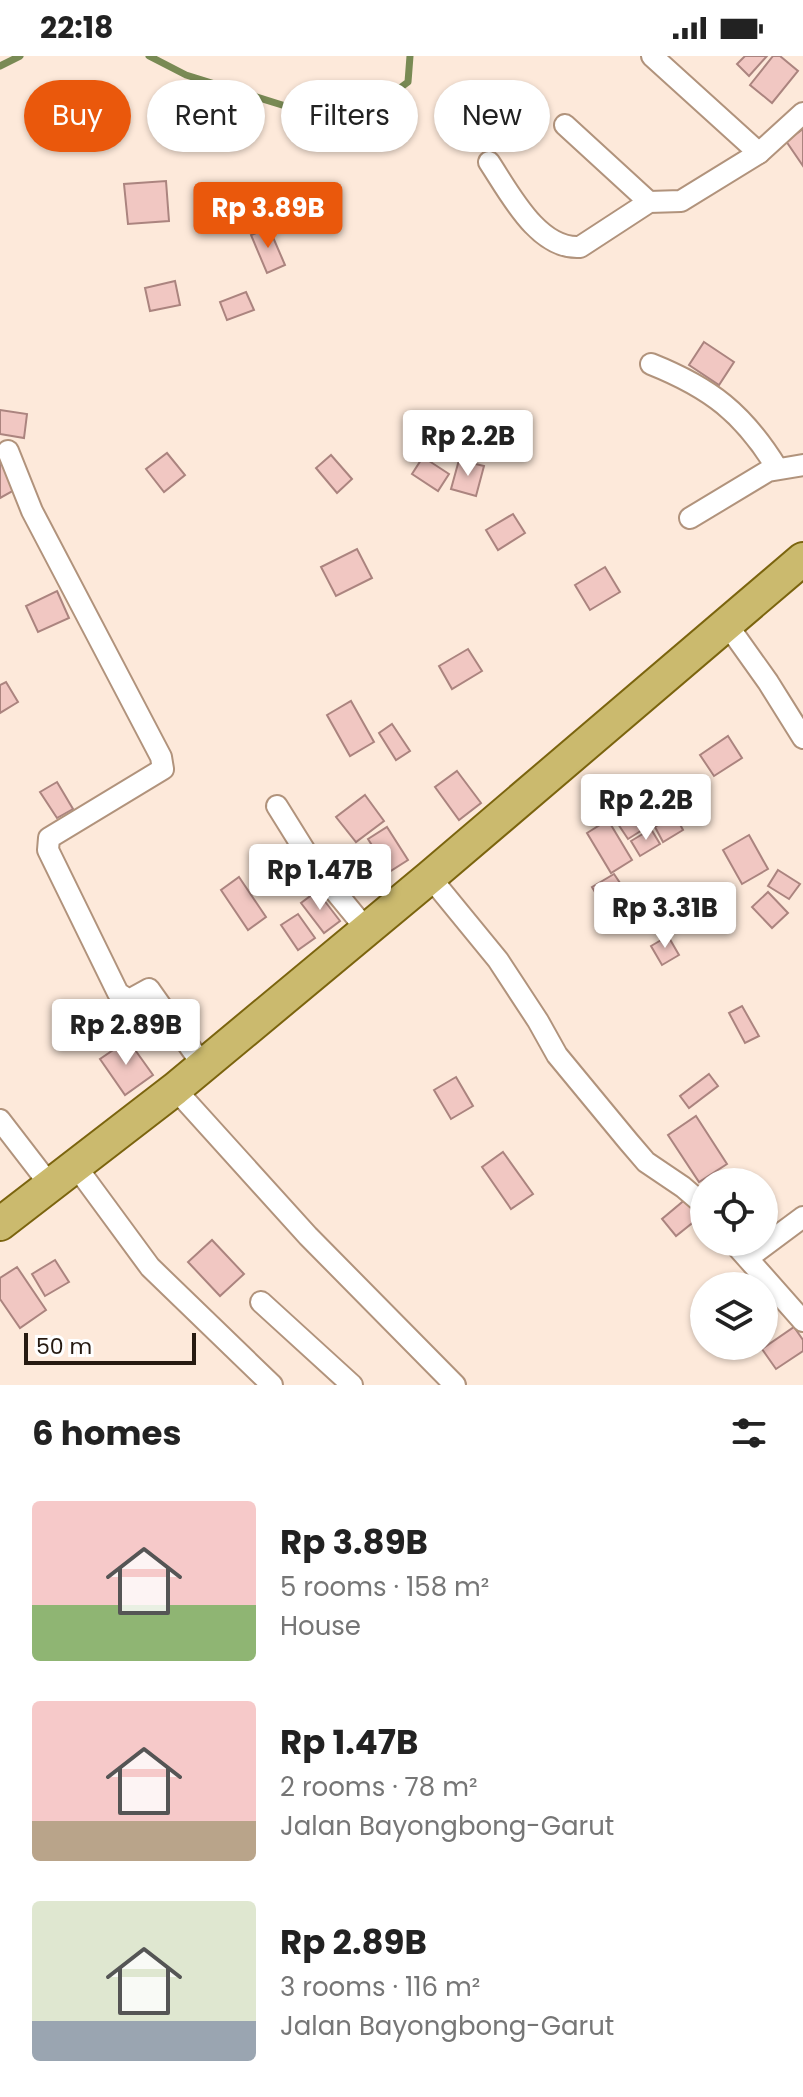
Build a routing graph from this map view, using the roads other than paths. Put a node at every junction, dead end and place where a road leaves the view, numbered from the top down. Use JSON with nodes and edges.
{"nodes":[{"id":1,"x":652,"y":56,"type":"edge"},
{"id":2,"x":803,"y":113,"type":"edge"},
{"id":3,"x":565,"y":125,"type":"dead end"},
{"id":4,"x":759,"y":153,"type":"junction"},
{"id":5,"x":489,"y":162,"type":"dead end"},
{"id":6,"x":649,"y":202,"type":"junction"},
{"id":7,"x":651,"y":364,"type":"dead end"},
{"id":8,"x":8,"y":451,"type":"dead end"},
{"id":9,"x":803,"y":465,"type":"edge"},
{"id":10,"x":777,"y":468,"type":"junction"},
{"id":11,"x":690,"y":518,"type":"dead end"},
{"id":12,"x":803,"y":559,"type":"edge"},
{"id":13,"x":726,"y":623,"type":"junction"},
{"id":14,"x":803,"y":738,"type":"edge"},
{"id":15,"x":277,"y":806,"type":"dead end"},
{"id":16,"x":430,"y":877,"type":"junction"},
{"id":17,"x":366,"y":929,"type":"junction"},
{"id":18,"x":202,"y":1064,"type":"junction"},
{"id":19,"x":175,"y":1089,"type":"junction"},
{"id":20,"x":0,"y":1120,"type":"edge"},
{"id":21,"x":62,"y":1175,"type":"junction"},
{"id":22,"x":690,"y":1193,"type":"edge"},
{"id":23,"x":803,"y":1217,"type":"edge"},
{"id":24,"x":0,"y":1224,"type":"edge"},
{"id":25,"x":748,"y":1258,"type":"joint"},
{"id":26,"x":261,"y":1302,"type":"dead end"},
{"id":27,"x":803,"y":1321,"type":"edge"},
{"id":28,"x":272,"y":1385,"type":"edge"},
{"id":29,"x":352,"y":1385,"type":"edge"},
{"id":30,"x":455,"y":1385,"type":"edge"}],
"edges":[{"from":1,"to":4,"type":"street"},
{"from":2,"to":4,"type":"street"},
{"from":3,"to":6,"type":"street"},
{"from":4,"to":6,"type":"street"},
{"from":5,"to":6,"type":"street"},
{"from":7,"to":10,"type":"street"},
{"from":8,"to":18,"type":"street"},
{"from":9,"to":10,"type":"street"},
{"from":10,"to":11,"type":"street"},
{"from":12,"to":13,"type":"main road"},
{"from":13,"to":14,"type":"street"},
{"from":13,"to":16,"type":"main road"},
{"from":15,"to":17,"type":"street"},
{"from":16,"to":17,"type":"main road"},
{"from":16,"to":22,"type":"street"},
{"from":17,"to":18,"type":"main road"},
{"from":18,"to":19,"type":"main road"},
{"from":19,"to":21,"type":"main road"},
{"from":19,"to":30,"type":"street"},
{"from":20,"to":21,"type":"street"},
{"from":21,"to":24,"type":"main road"},
{"from":21,"to":28,"type":"street"},
{"from":23,"to":25,"type":"street"},
{"from":25,"to":27,"type":"street"},
{"from":26,"to":29,"type":"street"}]}
